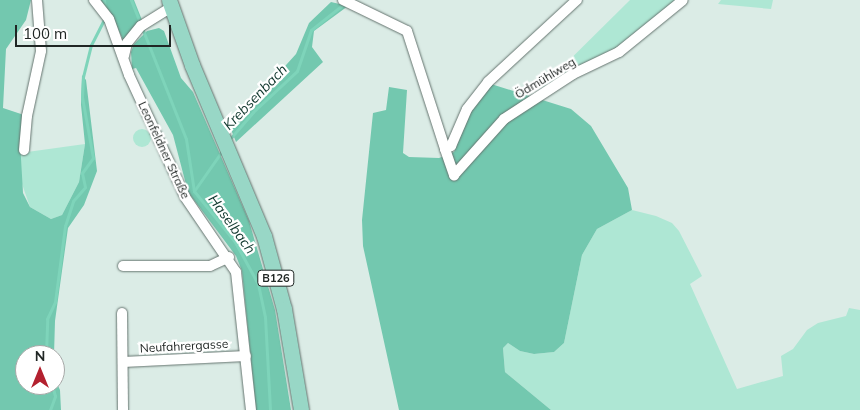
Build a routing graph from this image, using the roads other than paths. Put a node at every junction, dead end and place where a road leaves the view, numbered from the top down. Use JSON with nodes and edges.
{"nodes":[{"id":1,"x":37,"y":0,"type":"edge"},
{"id":2,"x":94,"y":0,"type":"edge"},
{"id":3,"x":577,"y":0,"type":"edge"},
{"id":4,"x":683,"y":0,"type":"edge"},
{"id":5,"x":346,"y":1,"type":"edge"},
{"id":6,"x":170,"y":3,"type":"edge"},
{"id":7,"x":124,"y":58,"type":"junction"},
{"id":8,"x":445,"y":149,"type":"junction"},
{"id":9,"x":24,"y":150,"type":"dead end"},
{"id":10,"x":229,"y":257,"type":"junction"},
{"id":11,"x":123,"y":266,"type":"dead end"},
{"id":12,"x":122,"y":313,"type":"dead end"},
{"id":13,"x":246,"y":356,"type":"junction"},
{"id":14,"x":123,"y":362,"type":"junction"},
{"id":15,"x":123,"y":410,"type":"edge"},
{"id":16,"x":251,"y":410,"type":"edge"},
{"id":17,"x":300,"y":410,"type":"edge"}],
"edges":[{"from":1,"to":9,"type":"street"},
{"from":2,"to":7,"type":"street","name":"Leonfeldner Straße"},
{"from":3,"to":8,"type":"street"},
{"from":4,"to":8,"type":"street","name":"Ödmühlweg"},
{"from":5,"to":8,"type":"street","name":"Ödmühlweg"},
{"from":6,"to":7,"type":"street"},
{"from":6,"to":17,"type":"main road","number":"B126"},
{"from":7,"to":10,"type":"street","name":"Leonfeldner Straße"},
{"from":10,"to":11,"type":"street"},
{"from":10,"to":13,"type":"street","name":"Leonfeldner Straße"},
{"from":12,"to":14,"type":"street","name":"Neufahrergasse"},
{"from":13,"to":14,"type":"street","name":"Neufahrergasse"},
{"from":13,"to":16,"type":"street","name":"Leonfeldner Straße"},
{"from":14,"to":15,"type":"street","name":"Neufahrergasse"}]}
